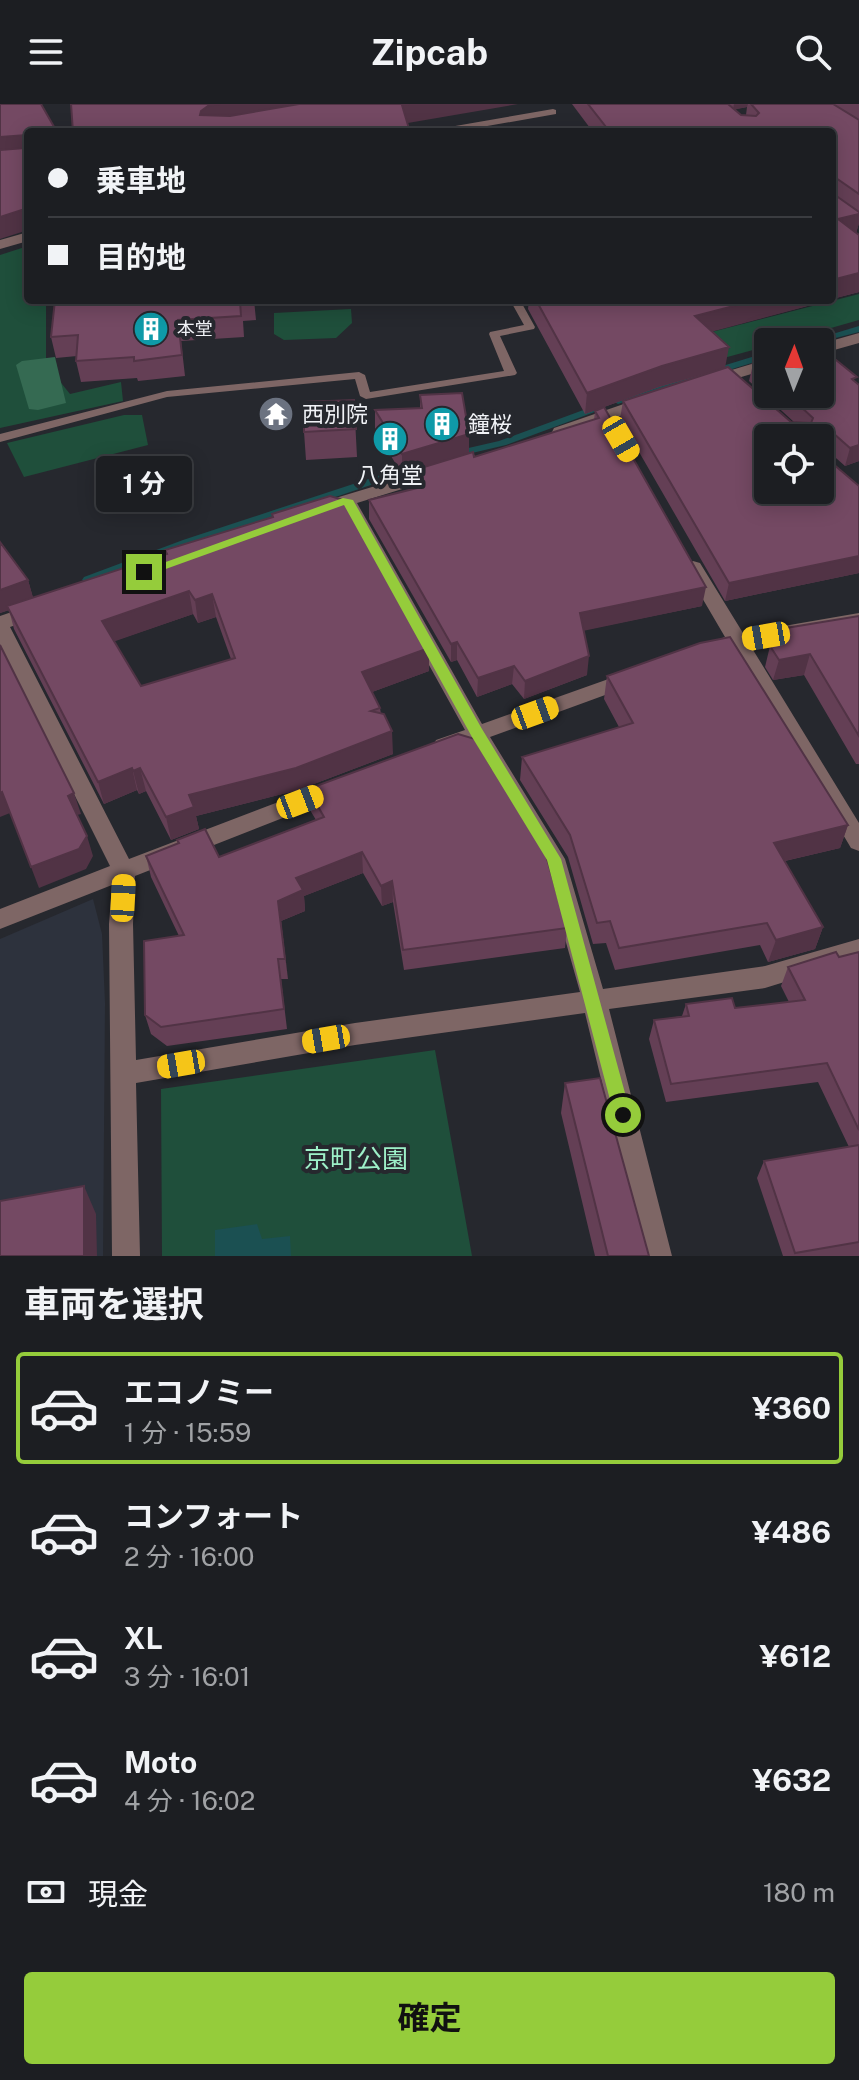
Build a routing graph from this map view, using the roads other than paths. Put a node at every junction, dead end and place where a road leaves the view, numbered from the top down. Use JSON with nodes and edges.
{"nodes":[{"id":1,"x":553,"y":112,"type":"dead end"},
{"id":2,"x":461,"y":128,"type":"edge"},
{"id":3,"x":24,"y":237,"type":"edge"},
{"id":4,"x":0,"y":245,"type":"edge"},
{"id":5,"x":517,"y":304,"type":"edge"},
{"id":6,"x":859,"y":338,"type":"edge"},
{"id":7,"x":834,"y":345,"type":"edge"},
{"id":8,"x":754,"y":371,"type":"edge"},
{"id":9,"x":691,"y":386,"type":"edge"},
{"id":10,"x":666,"y":393,"type":"edge"},
{"id":11,"x":0,"y":438,"type":"edge"},
{"id":12,"x":544,"y":438,"type":"edge"},
{"id":13,"x":452,"y":468,"type":"edge"},
{"id":14,"x":347,"y":500,"type":"junction"},
{"id":15,"x":318,"y":510,"type":"edge"},
{"id":16,"x":682,"y":548,"type":"edge"},
{"id":17,"x":58,"y":603,"type":"edge"},
{"id":18,"x":859,"y":620,"type":"edge"},
{"id":19,"x":0,"y":625,"type":"edge"},
{"id":20,"x":735,"y":641,"type":"junction"},
{"id":21,"x":692,"y":657,"type":"edge"},
{"id":22,"x":649,"y":672,"type":"edge"},
{"id":23,"x":477,"y":733,"type":"junction"},
{"id":24,"x":418,"y":756,"type":"edge"},
{"id":25,"x":345,"y":785,"type":"edge"},
{"id":26,"x":859,"y":842,"type":"edge"},
{"id":27,"x":124,"y":871,"type":"junction"},
{"id":28,"x":0,"y":919,"type":"edge"},
{"id":29,"x":859,"y":949,"type":"edge"},
{"id":30,"x":595,"y":1002,"type":"junction"},
{"id":31,"x":123,"y":1074,"type":"junction"},
{"id":32,"x":126,"y":1256,"type":"edge"},
{"id":33,"x":658,"y":1256,"type":"edge"}],
"edges":[{"from":1,"to":2,"type":"lane"},
{"from":3,"to":4,"type":"street"},
{"from":5,"to":11,"type":"lane"},
{"from":6,"to":7,"type":"street"},
{"from":8,"to":9,"type":"street"},
{"from":10,"to":12,"type":"street"},
{"from":13,"to":14,"type":"street"},
{"from":14,"to":15,"type":"street"},
{"from":14,"to":23,"type":"street"},
{"from":16,"to":20,"type":"street"},
{"from":17,"to":19,"type":"street"},
{"from":18,"to":20,"type":"street"},
{"from":19,"to":27,"type":"street"},
{"from":20,"to":21,"type":"street"},
{"from":20,"to":26,"type":"street"},
{"from":22,"to":23,"type":"street"},
{"from":23,"to":24,"type":"street"},
{"from":23,"to":30,"type":"street"},
{"from":25,"to":27,"type":"street"},
{"from":27,"to":28,"type":"street"},
{"from":27,"to":31,"type":"street"},
{"from":29,"to":30,"type":"street"},
{"from":30,"to":31,"type":"street"},
{"from":30,"to":33,"type":"street"},
{"from":31,"to":32,"type":"street"}]}
